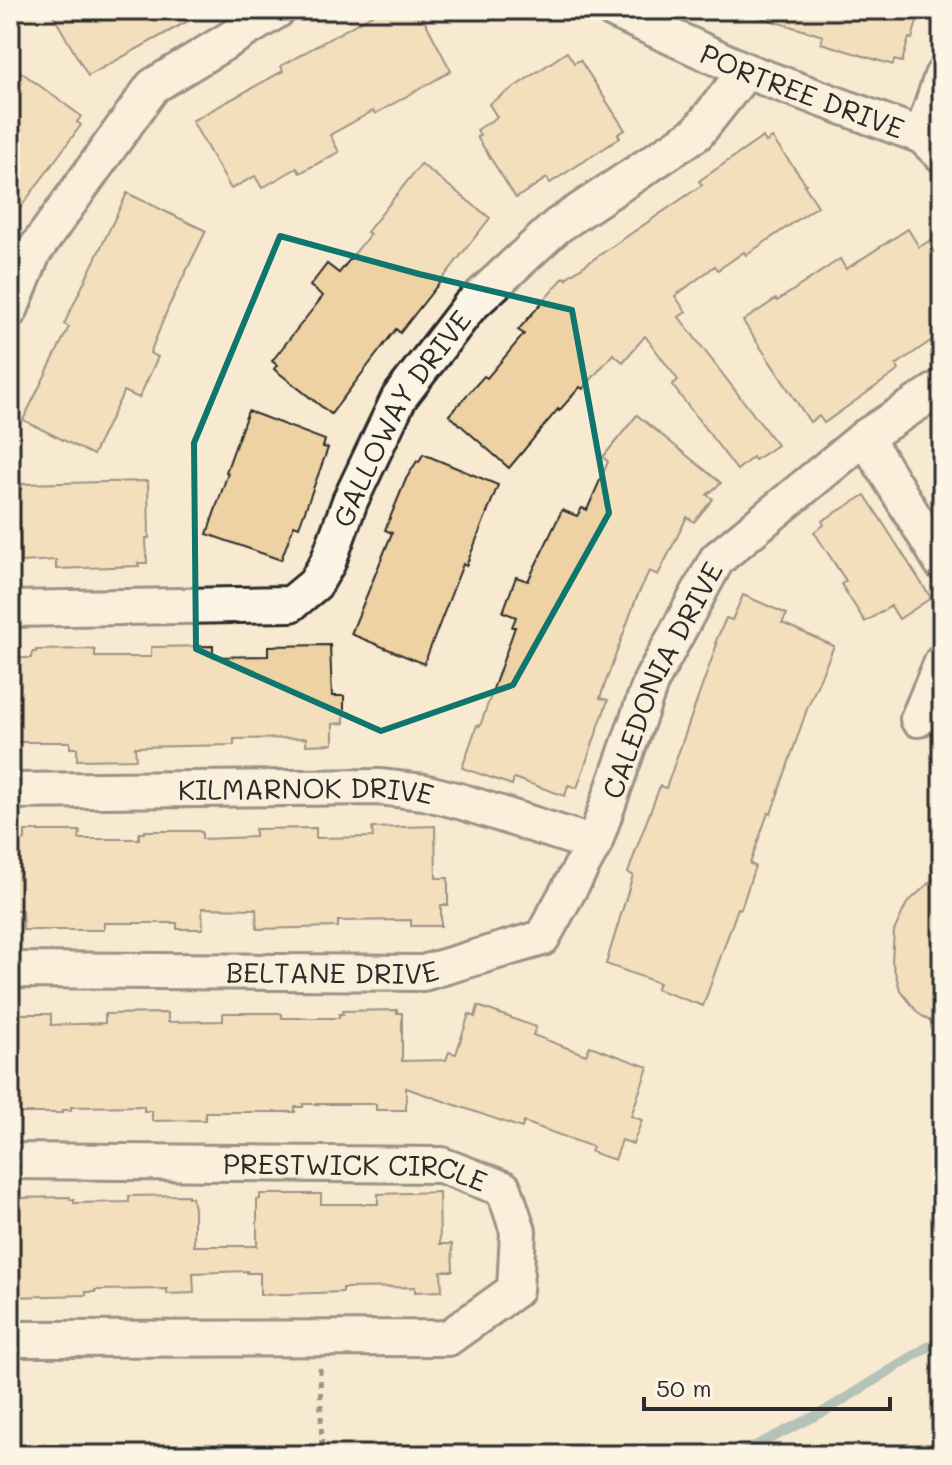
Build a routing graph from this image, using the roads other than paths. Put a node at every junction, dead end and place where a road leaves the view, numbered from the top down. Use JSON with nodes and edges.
{"nodes":[{"id":1,"x":278,"y":10,"type":"edge"},
{"id":2,"x":613,"y":10,"type":"edge"},
{"id":3,"x":746,"y":71,"type":"junction"},
{"id":4,"x":942,"y":76,"type":"edge"},
{"id":5,"x":932,"y":146,"type":"edge"},
{"id":6,"x":10,"y":310,"type":"edge"},
{"id":7,"x":942,"y":387,"type":"edge"},
{"id":8,"x":865,"y":437,"type":"junction"},
{"id":9,"x":942,"y":563,"type":"edge"},
{"id":10,"x":10,"y":609,"type":"edge"},
{"id":11,"x":942,"y":662,"type":"edge"},
{"id":12,"x":918,"y":719,"type":"dead end"},
{"id":13,"x":10,"y":791,"type":"edge"},
{"id":14,"x":594,"y":844,"type":"junction"},
{"id":15,"x":10,"y":970,"type":"edge"},
{"id":16,"x":10,"y":1161,"type":"edge"},
{"id":17,"x":10,"y":1339,"type":"edge"}],
"edges":[{"from":1,"to":6,"type":"street"},
{"from":2,"to":3,"type":"street","name":"PORTREE DRIVE"},
{"from":3,"to":5,"type":"street","name":"PORTREE DRIVE"},
{"from":3,"to":10,"type":"street","name":"GALLOWAY DRIVE"},
{"from":4,"to":5,"type":"street"},
{"from":7,"to":8,"type":"street","name":"CALEDONIA DRIVE"},
{"from":8,"to":9,"type":"street"},
{"from":8,"to":14,"type":"street","name":"CALEDONIA DRIVE"},
{"from":11,"to":12,"type":"street"},
{"from":13,"to":14,"type":"street","name":"KILMARNOK DRIVE"},
{"from":14,"to":15,"type":"street","name":"BELTANE DRIVE"},
{"from":16,"to":17,"type":"street","name":"PRESTWICK CIRCLE"}]}
